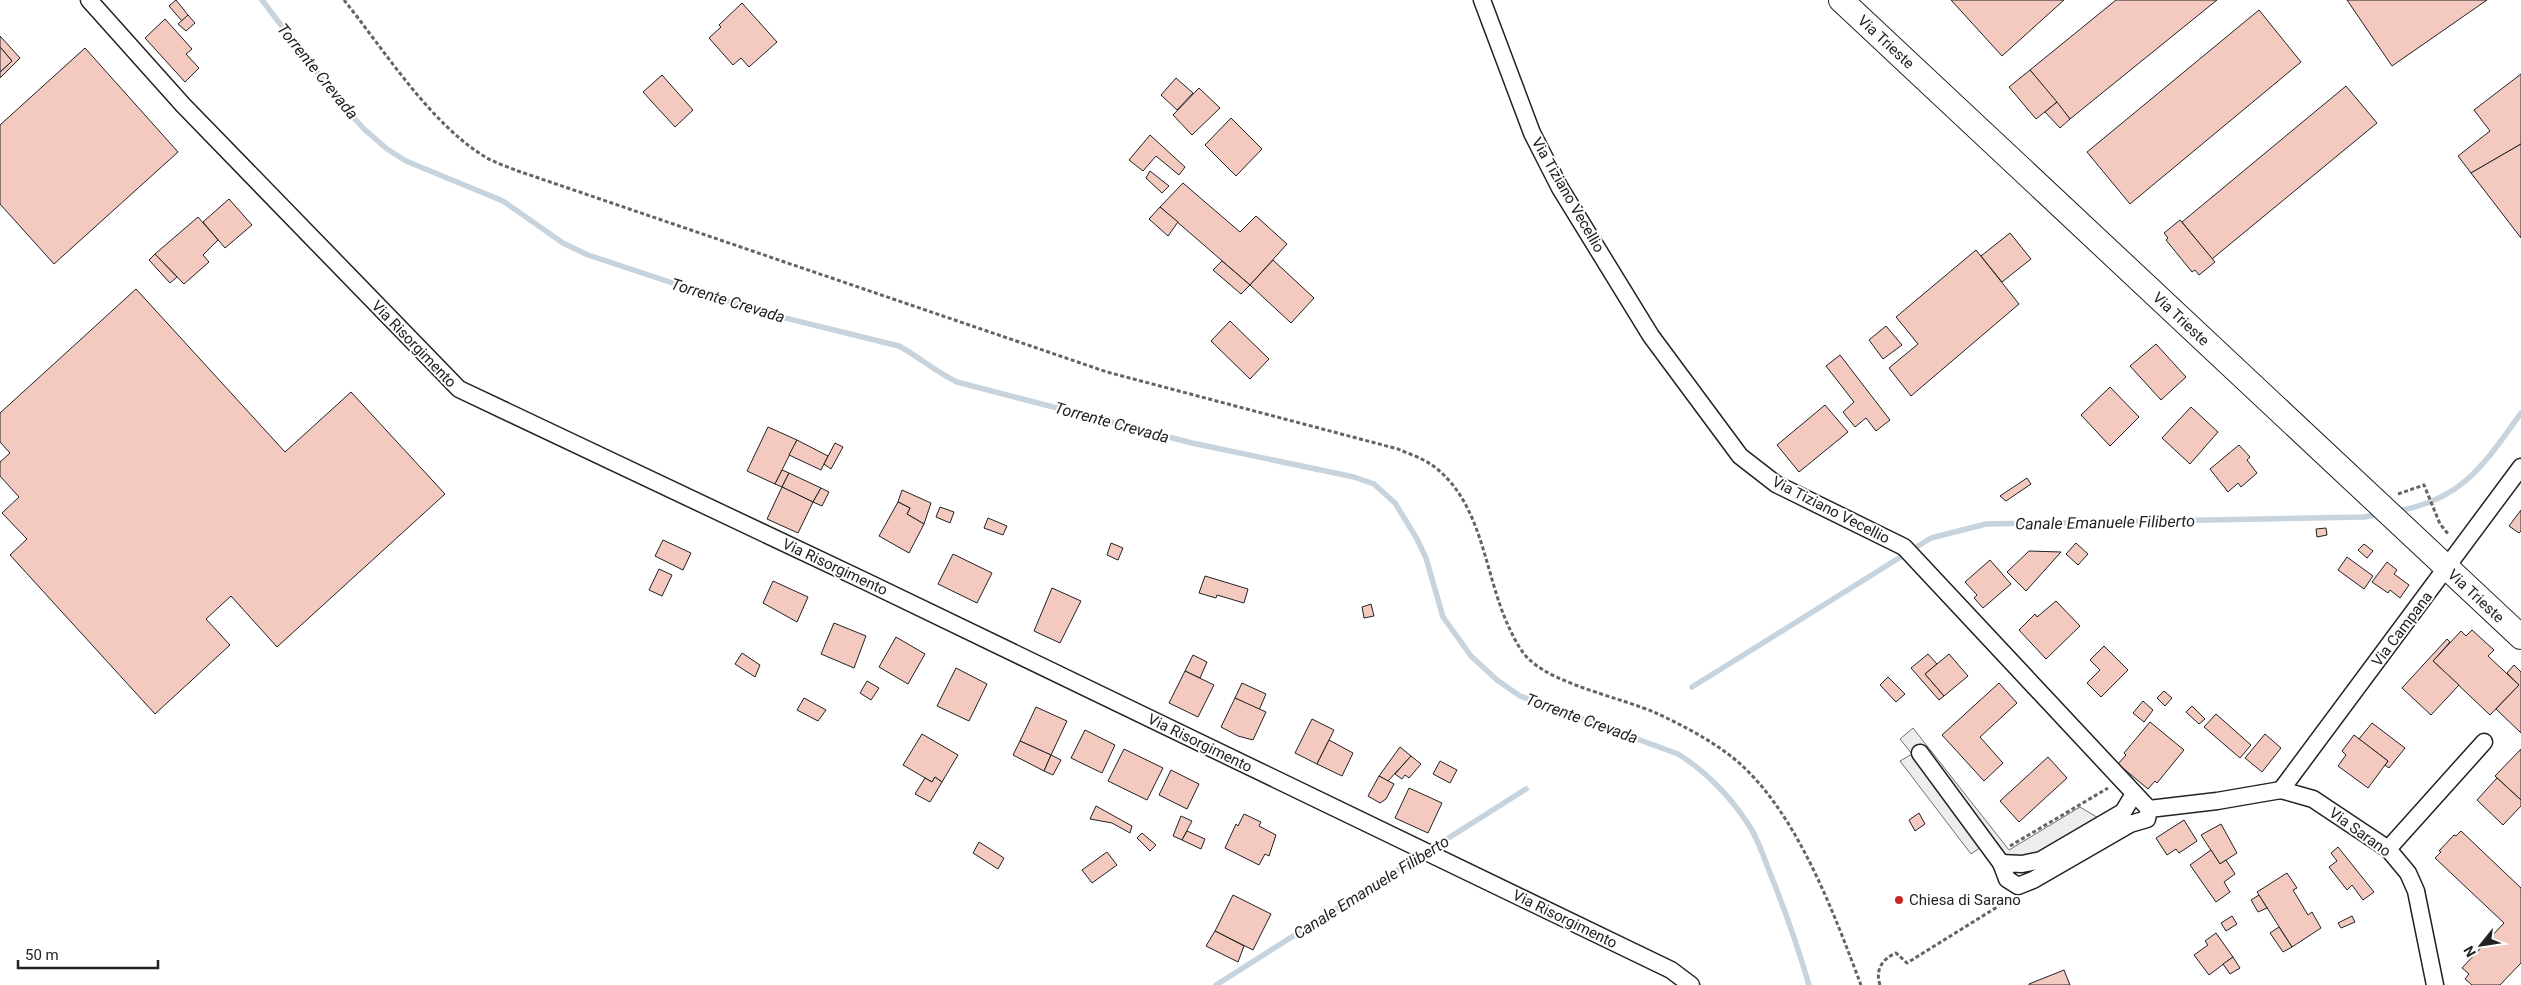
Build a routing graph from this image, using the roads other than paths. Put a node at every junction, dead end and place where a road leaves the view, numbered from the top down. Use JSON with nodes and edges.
{"nodes":[{"id":1,"x":89,"y":0,"type":"edge"},
{"id":2,"x":1482,"y":0,"type":"edge"},
{"id":3,"x":1841,"y":0,"type":"edge"},
{"id":4,"x":2521,"y":467,"type":"edge"},
{"id":5,"x":2447,"y":569,"type":"junction"},
{"id":6,"x":2521,"y":638,"type":"edge"},
{"id":7,"x":2484,"y":742,"type":"dead end"},
{"id":8,"x":1920,"y":753,"type":"dead end"},
{"id":9,"x":2281,"y":790,"type":"junction"},
{"id":10,"x":2134,"y":794,"type":"junction"},
{"id":11,"x":2149,"y":809,"type":"junction"},
{"id":12,"x":2388,"y":848,"type":"junction"},
{"id":13,"x":1998,"y":859,"type":"junction"},
{"id":14,"x":1691,"y":985,"type":"edge"},
{"id":15,"x":2435,"y":985,"type":"edge"}],
"edges":[{"from":1,"to":14,"type":"street","name":"Via Risorgimento"},
{"from":2,"to":10,"type":"street","name":"Via Tiziano Vecellio"},
{"from":3,"to":5,"type":"street","name":"Via Trieste"},
{"from":4,"to":5,"type":"street","name":"Via Campana"},
{"from":5,"to":6,"type":"street","name":"Via Trieste"},
{"from":5,"to":9,"type":"street","name":"Via Campana"},
{"from":7,"to":12,"type":"street"},
{"from":8,"to":13,"type":"street"},
{"from":9,"to":11,"type":"street"},
{"from":9,"to":12,"type":"street","name":"Via Sarano"},
{"from":10,"to":11,"type":"street","name":"Via Tiziano Vecellio"},
{"from":10,"to":13,"type":"street"},
{"from":11,"to":13,"type":"street"},
{"from":12,"to":15,"type":"street","name":"Via Sarano"}]}
